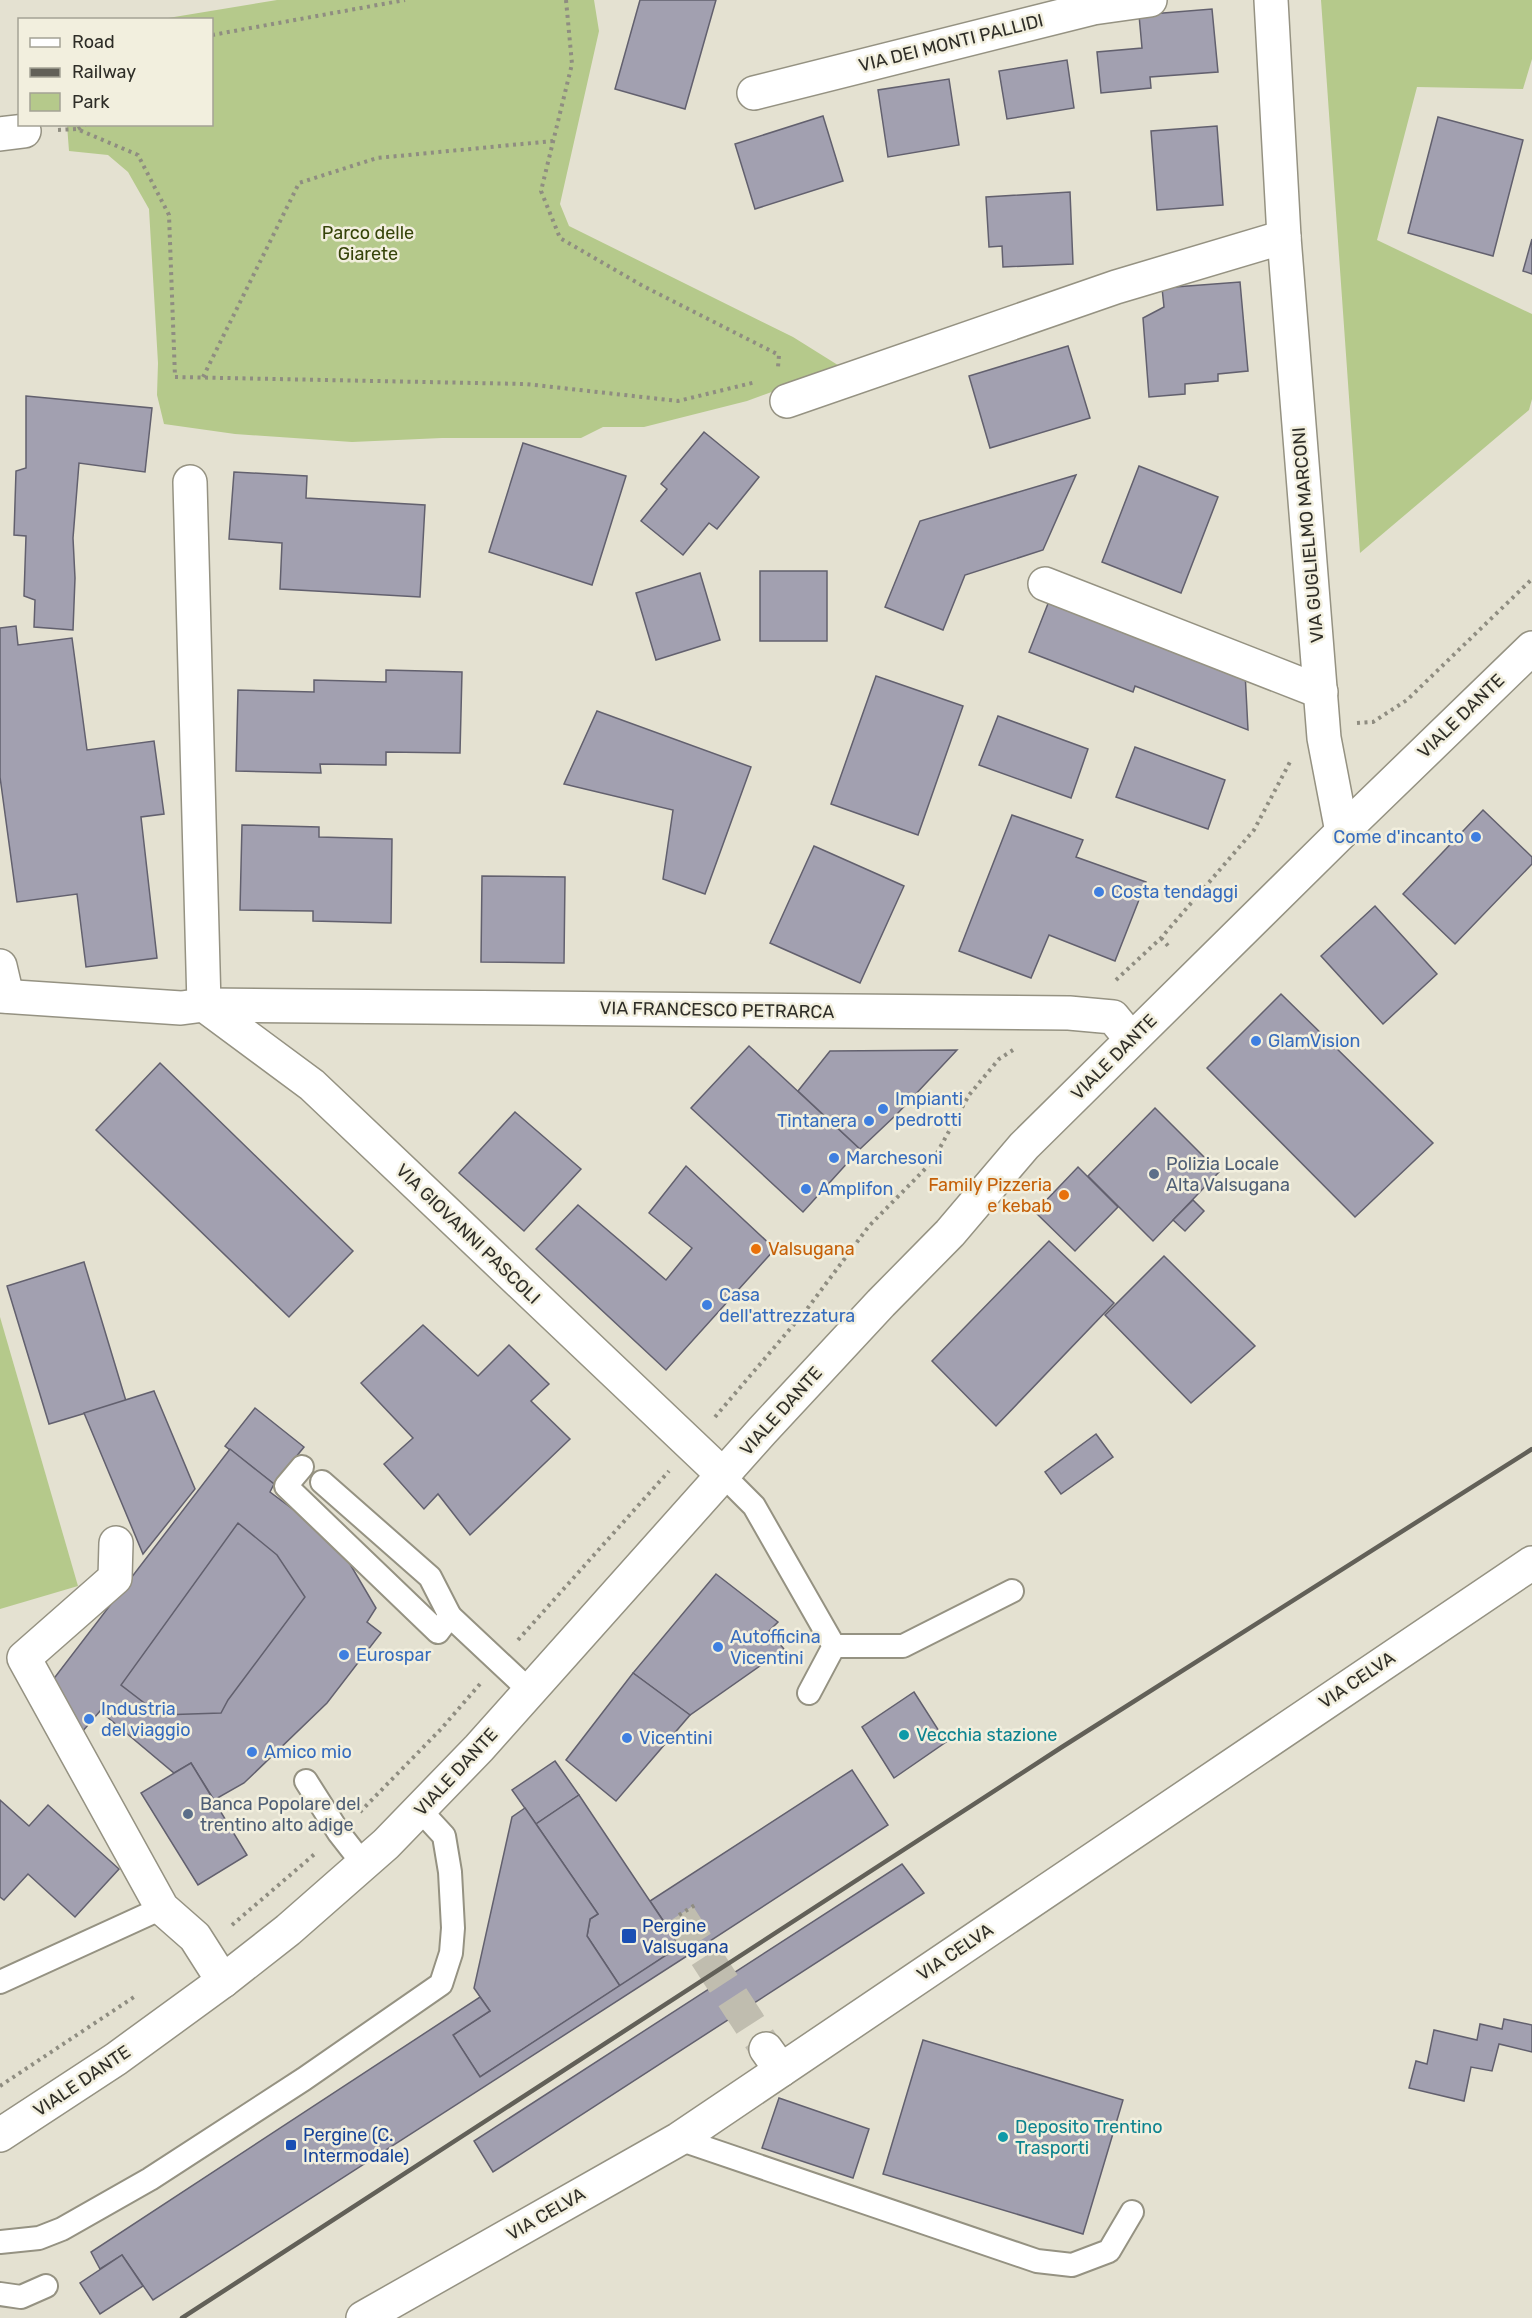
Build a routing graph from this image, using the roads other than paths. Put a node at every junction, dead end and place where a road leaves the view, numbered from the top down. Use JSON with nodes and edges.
{"nodes":[{"id":1,"x":1150,"y":0,"type":"edge"},
{"id":2,"x":1271,"y":0,"type":"edge"},
{"id":3,"x":754,"y":93,"type":"dead end"},
{"id":4,"x":1284,"y":237,"type":"junction"},
{"id":5,"x":777,"y":385,"type":"road end"},
{"id":6,"x":190,"y":482,"type":"dead end"},
{"id":7,"x":1045,"y":584,"type":"dead end"},
{"id":8,"x":1532,"y":648,"type":"edge"},
{"id":9,"x":1321,"y":692,"type":"junction"},
{"id":10,"x":1342,"y":832,"type":"junction"},
{"id":11,"x":2,"y":986,"type":"edge"},
{"id":12,"x":204,"y":1005,"type":"junction"},
{"id":13,"x":293,"y":1006,"type":"junction"},
{"id":14,"x":1131,"y":1039,"type":"junction"},
{"id":15,"x":267,"y":1052,"type":"junction"},
{"id":16,"x":302,"y":1467,"type":"dead end"},
{"id":17,"x":723,"y":1475,"type":"junction"},
{"id":18,"x":322,"y":1482,"type":"dead end"},
{"id":19,"x":116,"y":1543,"type":"dead end"},
{"id":20,"x":1532,"y":1563,"type":"edge"},
{"id":21,"x":1012,"y":1591,"type":"dead end"},
{"id":22,"x":450,"y":1616,"type":"junction"},
{"id":23,"x":834,"y":1646,"type":"junction"},
{"id":24,"x":530,"y":1690,"type":"junction"},
{"id":25,"x":809,"y":1693,"type":"dead end"},
{"id":26,"x":306,"y":1781,"type":"dead end"},
{"id":27,"x":420,"y":1810,"type":"junction"},
{"id":28,"x":364,"y":1865,"type":"junction"},
{"id":29,"x":162,"y":1908,"type":"junction"},
{"id":30,"x":223,"y":1981,"type":"junction"},
{"id":31,"x":0,"y":1982,"type":"edge"},
{"id":32,"x":0,"y":2135,"type":"edge"},
{"id":33,"x":679,"y":2139,"type":"junction"},
{"id":34,"x":1131,"y":2212,"type":"dead end"},
{"id":35,"x":0,"y":2242,"type":"edge"},
{"id":36,"x":46,"y":2286,"type":"dead end"},
{"id":37,"x":0,"y":2294,"type":"edge"},
{"id":38,"x":363,"y":2318,"type":"edge"}],
"edges":[{"from":1,"to":3,"type":"street","name":"VIA DEI MONTI PALLIDI"},
{"from":2,"to":4,"type":"street","name":"VIA GUGLIELMO MARCONI"},
{"from":4,"to":5,"type":"street"},
{"from":4,"to":9,"type":"street","name":"VIA GUGLIELMO MARCONI"},
{"from":6,"to":12,"type":"street"},
{"from":7,"to":9,"type":"street"},
{"from":8,"to":10,"type":"street","name":"VIALE DANTE"},
{"from":9,"to":10,"type":"street","name":"VIA GUGLIELMO MARCONI"},
{"from":10,"to":14,"type":"street","name":"VIALE DANTE"},
{"from":11,"to":12,"type":"street","name":"VIA FRANCESCO PETRARCA"},
{"from":12,"to":13,"type":"street","name":"VIA FRANCESCO PETRARCA"},
{"from":12,"to":15,"type":"street","name":"VIA GIOVANNI PASCOLI"},
{"from":13,"to":14,"type":"street","name":"VIA FRANCESCO PETRARCA"},
{"from":13,"to":15,"type":"street"},
{"from":14,"to":17,"type":"street","name":"VIALE DANTE"},
{"from":15,"to":17,"type":"street","name":"VIA GIOVANNI PASCOLI"},
{"from":16,"to":22,"type":"lane"},
{"from":17,"to":23,"type":"lane"},
{"from":17,"to":24,"type":"street","name":"VIALE DANTE"},
{"from":18,"to":22,"type":"lane"},
{"from":19,"to":29,"type":"street"},
{"from":20,"to":33,"type":"street","name":"VIA CELVA"},
{"from":21,"to":23,"type":"lane"},
{"from":22,"to":24,"type":"lane"},
{"from":23,"to":25,"type":"lane"},
{"from":24,"to":27,"type":"street","name":"VIALE DANTE"},
{"from":26,"to":28,"type":"lane"},
{"from":27,"to":28,"type":"street","name":"VIALE DANTE"},
{"from":27,"to":35,"type":"lane"},
{"from":28,"to":30,"type":"street","name":"VIALE DANTE"},
{"from":29,"to":30,"type":"street"},
{"from":29,"to":31,"type":"lane"},
{"from":30,"to":32,"type":"street","name":"VIALE DANTE"},
{"from":33,"to":34,"type":"lane"},
{"from":33,"to":38,"type":"street","name":"VIA CELVA"},
{"from":36,"to":37,"type":"lane"}]}
